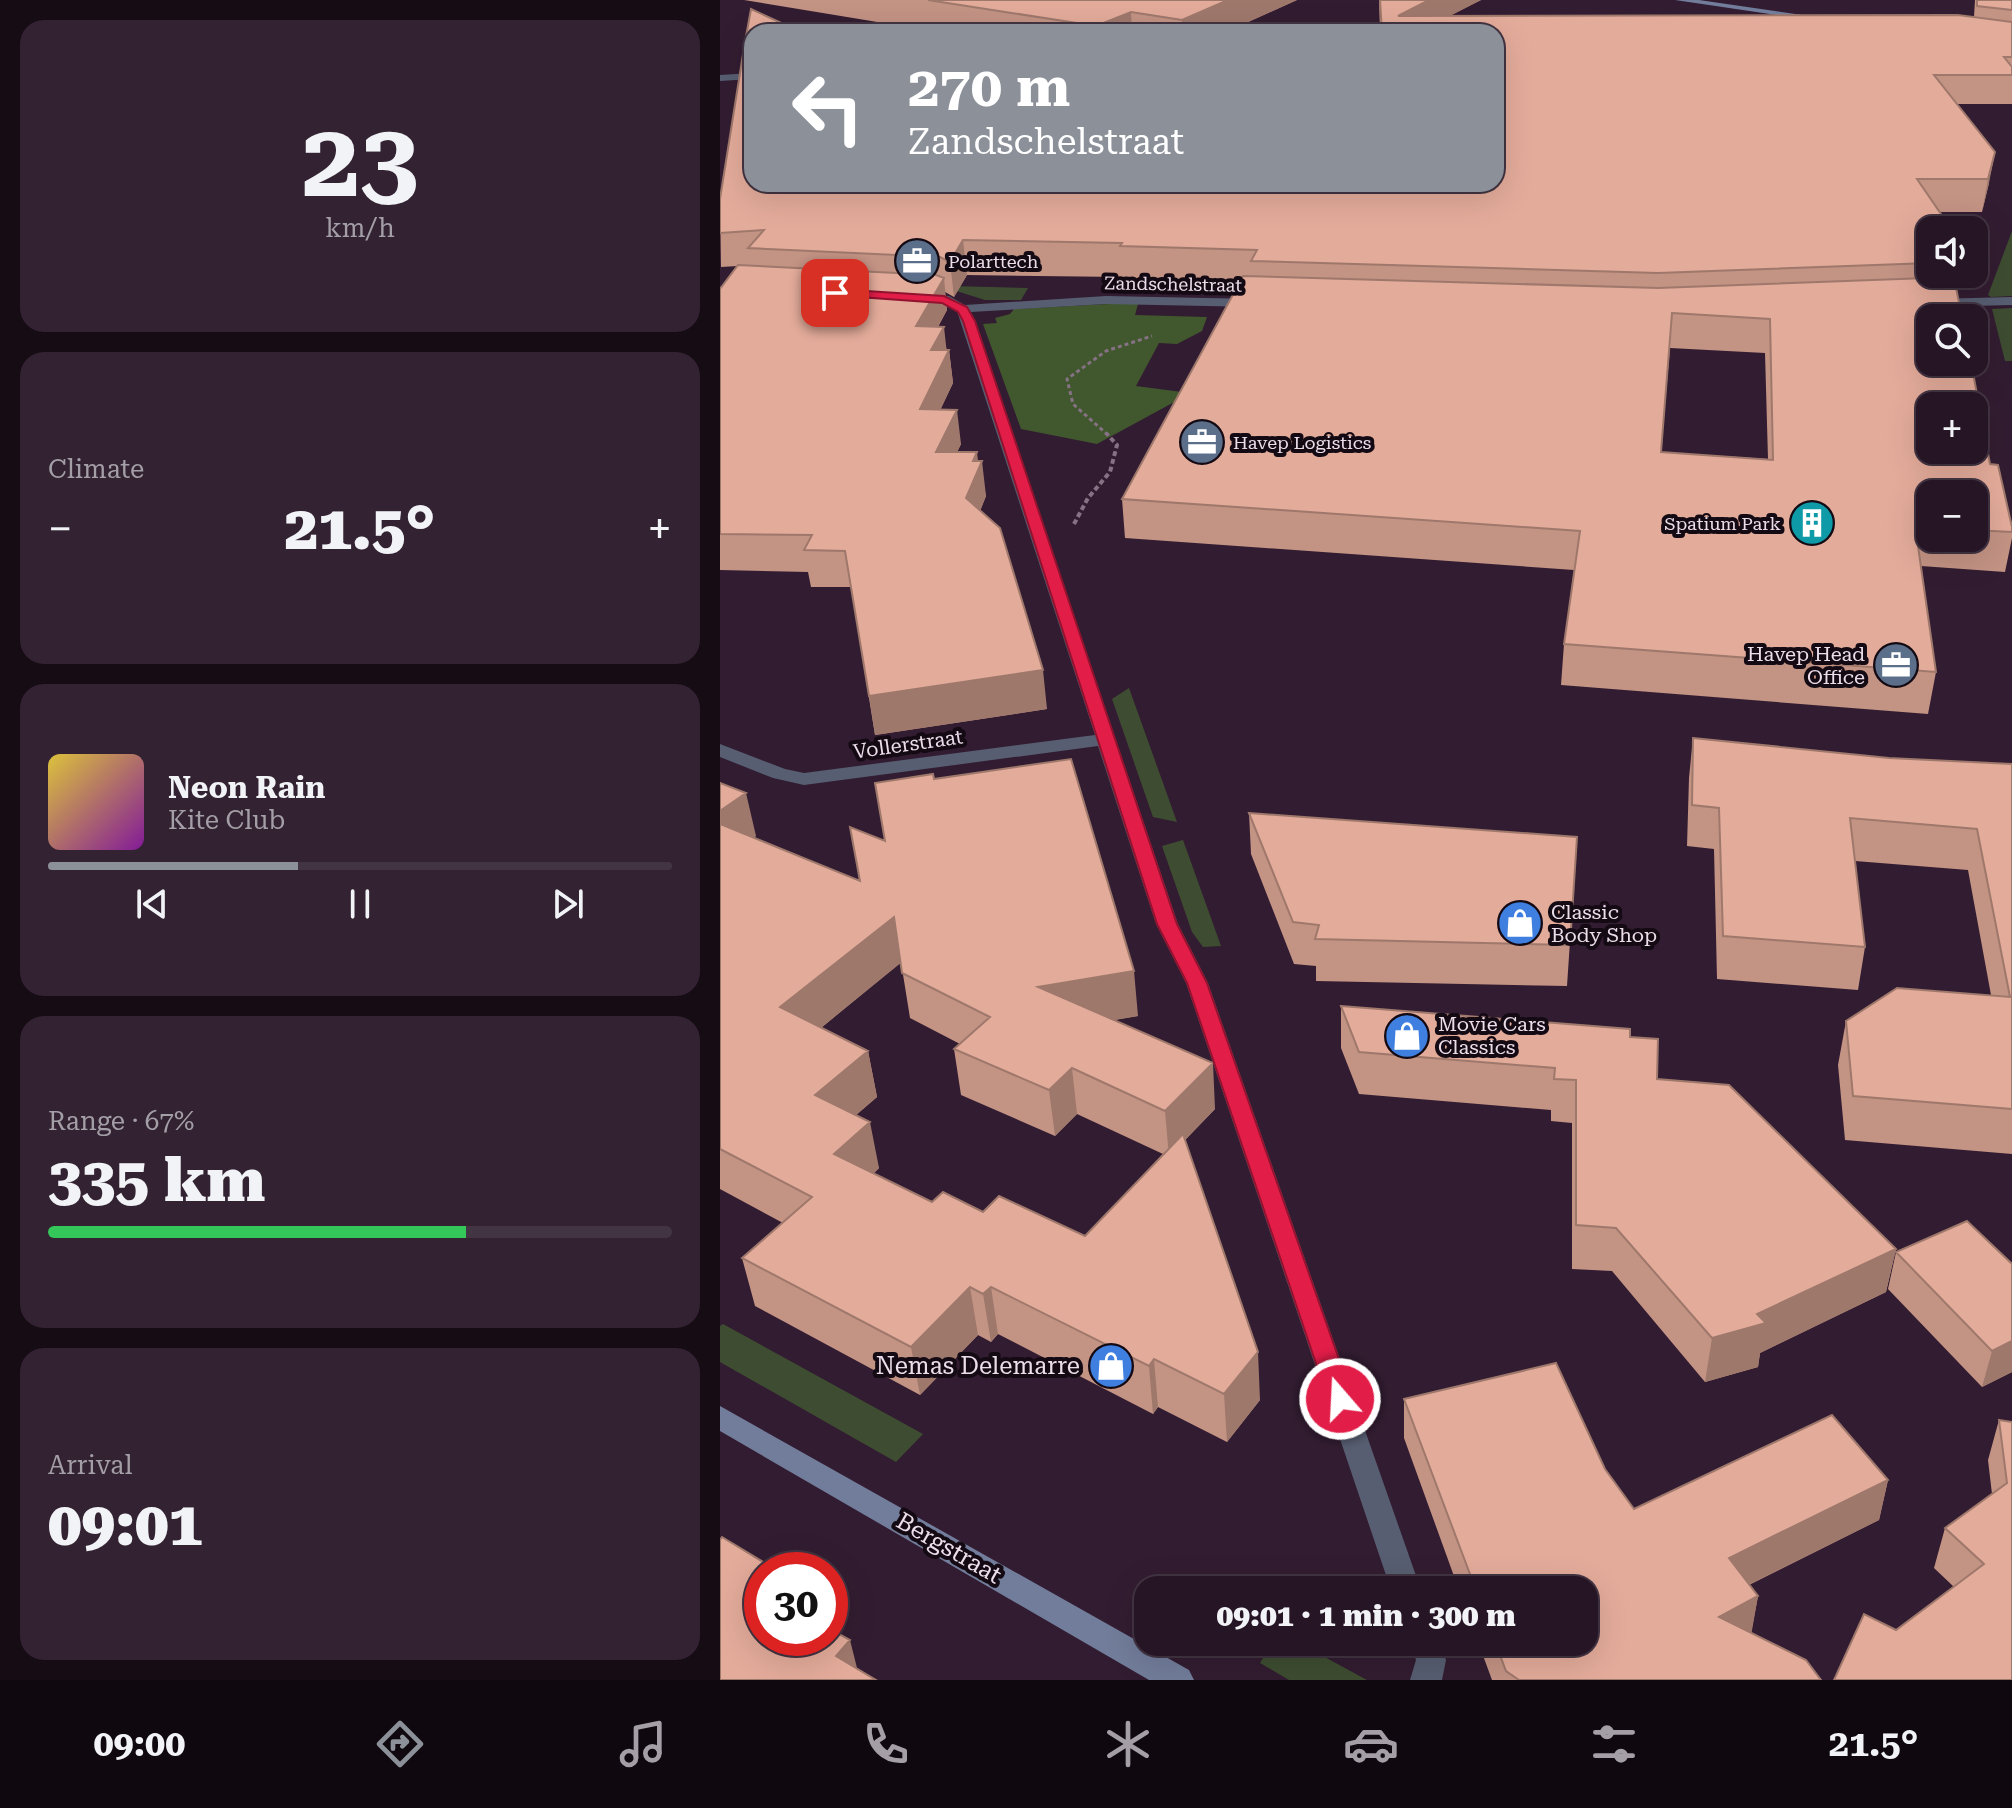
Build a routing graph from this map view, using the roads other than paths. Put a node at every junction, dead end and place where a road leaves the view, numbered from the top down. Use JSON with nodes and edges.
{"nodes":[{"id":1,"x":1679,"y":0,"type":"edge"},
{"id":2,"x":1828,"y":20,"type":"edge"},
{"id":3,"x":744,"y":76,"type":"edge"},
{"id":4,"x":720,"y":78,"type":"edge"},
{"id":5,"x":905,"y":296,"type":"edge"},
{"id":6,"x":2012,"y":301,"type":"edge"},
{"id":7,"x":1266,"y":304,"type":"edge"},
{"id":8,"x":1923,"y":304,"type":"edge"},
{"id":9,"x":963,"y":309,"type":"junction"},
{"id":10,"x":1106,"y":739,"type":"junction"},
{"id":11,"x":720,"y":750,"type":"edge"},
{"id":12,"x":720,"y":1417,"type":"edge"},
{"id":13,"x":1401,"y":1576,"type":"edge"},
{"id":14,"x":1429,"y":1656,"type":"edge"},
{"id":15,"x":1178,"y":1680,"type":"edge"},
{"id":16,"x":1426,"y":1680,"type":"edge"}],
"edges":[{"from":1,"to":2,"type":"street"},
{"from":3,"to":4,"type":"street"},
{"from":5,"to":9,"type":"street","name":"Zandschelstraat"},
{"from":6,"to":8,"type":"street"},
{"from":7,"to":9,"type":"street","name":"Zandschelstraat"},
{"from":9,"to":10,"type":"street"},
{"from":10,"to":11,"type":"street","name":"Vollerstraat"},
{"from":10,"to":13,"type":"street"},
{"from":12,"to":15,"type":"street","name":"Bergstraat"},
{"from":14,"to":16,"type":"street"}]}
